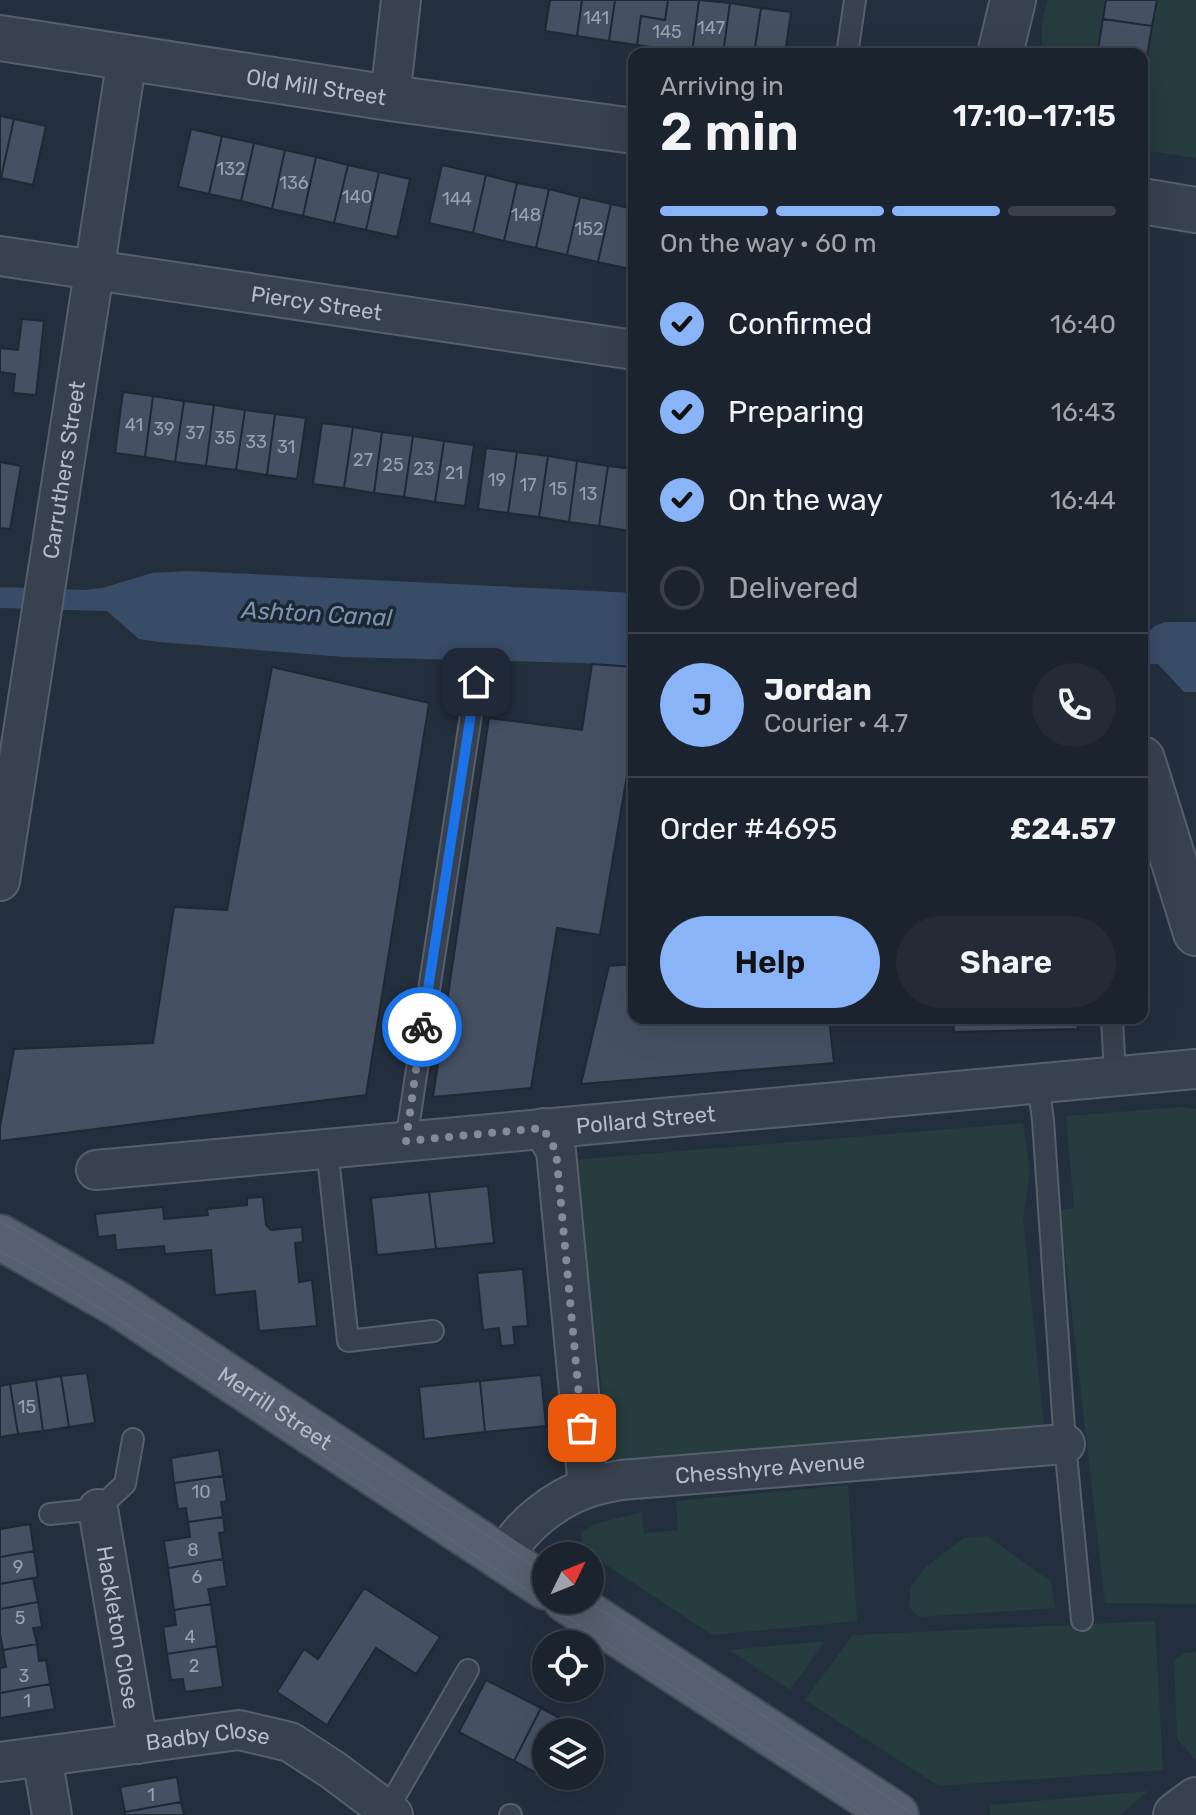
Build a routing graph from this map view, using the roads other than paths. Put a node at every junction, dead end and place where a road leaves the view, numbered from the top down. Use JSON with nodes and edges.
{"nodes":[{"id":1,"x":401,"y":0,"type":"edge"},
{"id":2,"x":855,"y":0,"type":"edge"},
{"id":3,"x":1013,"y":0,"type":"edge"},
{"id":4,"x":0,"y":38,"type":"edge"},
{"id":5,"x":848,"y":48,"type":"edge"},
{"id":6,"x":1001,"y":48,"type":"edge"},
{"id":7,"x":127,"y":58,"type":"junction"},
{"id":8,"x":390,"y":98,"type":"junction"},
{"id":9,"x":628,"y":130,"type":"edge"},
{"id":10,"x":1148,"y":202,"type":"edge"},
{"id":11,"x":1196,"y":210,"type":"edge"},
{"id":12,"x":0,"y":256,"type":"edge"},
{"id":13,"x":94,"y":269,"type":"junction"},
{"id":14,"x":628,"y":349,"type":"edge"},
{"id":15,"x":476,"y":682,"type":"dead end"},
{"id":16,"x":1148,"y":800,"type":"edge"},
{"id":17,"x":1151,"y":821,"type":"edge"},
{"id":18,"x":0,"y":881,"type":"edge"},
{"id":19,"x":1196,"y":933,"type":"edge"},
{"id":20,"x":1112,"y":1024,"type":"edge"},
{"id":21,"x":1196,"y":1069,"type":"edge"},
{"id":22,"x":1115,"y":1076,"type":"junction"},
{"id":23,"x":1038,"y":1083,"type":"junction"},
{"id":24,"x":543,"y":1128,"type":"junction"},
{"id":25,"x":406,"y":1141,"type":"junction"},
{"id":26,"x":327,"y":1148,"type":"junction"},
{"id":27,"x":96,"y":1170,"type":"dead end"},
{"id":28,"x":0,"y":1237,"type":"edge"},
{"id":29,"x":433,"y":1331,"type":"dead end"},
{"id":30,"x":133,"y":1439,"type":"dead end"},
{"id":31,"x":1065,"y":1444,"type":"junction"},
{"id":32,"x":588,"y":1487,"type":"junction"},
{"id":33,"x":98,"y":1509,"type":"junction"},
{"id":34,"x":50,"y":1514,"type":"dead end"},
{"id":35,"x":503,"y":1558,"type":"junction"},
{"id":36,"x":532,"y":1578,"type":"edge"},
{"id":37,"x":587,"y":1614,"type":"edge"},
{"id":38,"x":1082,"y":1620,"type":"dead end"},
{"id":39,"x":468,"y":1670,"type":"dead end"},
{"id":40,"x":138,"y":1744,"type":"junction"},
{"id":41,"x":42,"y":1757,"type":"junction"},
{"id":42,"x":0,"y":1762,"type":"edge"},
{"id":43,"x":1196,"y":1800,"type":"edge"},
{"id":44,"x":390,"y":1813,"type":"edge"},
{"id":45,"x":52,"y":1815,"type":"edge"},
{"id":46,"x":896,"y":1815,"type":"edge"},
{"id":47,"x":1176,"y":1815,"type":"edge"}],
"edges":[{"from":1,"to":8,"type":"street"},
{"from":2,"to":5,"type":"lane"},
{"from":3,"to":6,"type":"street"},
{"from":4,"to":7,"type":"street","name":"Old Mill Street"},
{"from":7,"to":8,"type":"street","name":"Old Mill Street"},
{"from":7,"to":13,"type":"street","name":"Carruthers Street"},
{"from":8,"to":9,"type":"street","name":"Old Mill Street"},
{"from":10,"to":11,"type":"street"},
{"from":12,"to":13,"type":"street","name":"Piercy Street"},
{"from":13,"to":14,"type":"street","name":"Piercy Street"},
{"from":13,"to":18,"type":"street","name":"Carruthers Street"},
{"from":15,"to":25,"type":"lane"},
{"from":16,"to":17,"type":"street"},
{"from":17,"to":19,"type":"street"},
{"from":20,"to":22,"type":"lane"},
{"from":21,"to":22,"type":"street","name":"Pollard Street"},
{"from":22,"to":23,"type":"street","name":"Pollard Street"},
{"from":23,"to":24,"type":"street","name":"Pollard Street"},
{"from":23,"to":31,"type":"lane"},
{"from":24,"to":25,"type":"street","name":"Pollard Street"},
{"from":24,"to":32,"type":"street"},
{"from":25,"to":26,"type":"street","name":"Pollard Street"},
{"from":26,"to":27,"type":"street","name":"Pollard Street"},
{"from":26,"to":29,"type":"lane"},
{"from":28,"to":35,"type":"main road","name":"Merrill Street"},
{"from":30,"to":33,"type":"lane"},
{"from":31,"to":32,"type":"street","name":"Chesshyre Avenue"},
{"from":31,"to":38,"type":"lane"},
{"from":32,"to":35,"type":"street","name":"Chesshyre Avenue"},
{"from":33,"to":34,"type":"lane"},
{"from":33,"to":40,"type":"street","name":"Hackleton Close"},
{"from":35,"to":36,"type":"main road","name":"Merrill Street"},
{"from":37,"to":46,"type":"main road"},
{"from":39,"to":44,"type":"lane"},
{"from":40,"to":41,"type":"street","name":"Badby Close"},
{"from":40,"to":44,"type":"street","name":"Badby Close"},
{"from":41,"to":42,"type":"street","name":"Badby Close"},
{"from":41,"to":45,"type":"street"},
{"from":43,"to":47,"type":"street"}]}
